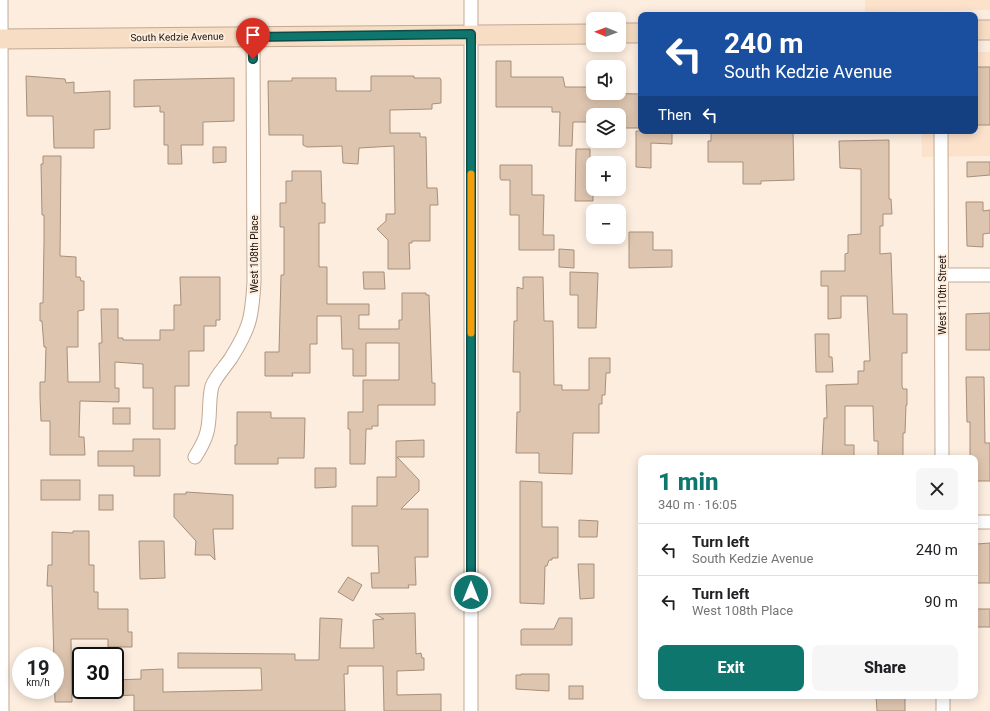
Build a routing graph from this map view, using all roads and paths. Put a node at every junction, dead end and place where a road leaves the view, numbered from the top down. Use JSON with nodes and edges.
{"nodes":[{"id":1,"x":1,"y":0,"type":"edge"},
{"id":2,"x":471,"y":0,"type":"edge"},
{"id":3,"x":978,"y":30,"type":"edge"},
{"id":4,"x":990,"y":30,"type":"edge"},
{"id":5,"x":626,"y":33,"type":"edge"},
{"id":6,"x":638,"y":33,"type":"edge"},
{"id":7,"x":471,"y":34,"type":"junction"},
{"id":8,"x":586,"y":34,"type":"edge"},
{"id":9,"x":252,"y":37,"type":"junction"},
{"id":10,"x":0,"y":39,"type":"edge"},
{"id":11,"x":941,"y":134,"type":"edge"},
{"id":12,"x":942,"y":275,"type":"junction"},
{"id":13,"x":990,"y":275,"type":"edge"},
{"id":14,"x":942,"y":455,"type":"edge"},
{"id":15,"x":195,"y":457,"type":"dead end"},
{"id":16,"x":978,"y":522,"type":"edge"},
{"id":17,"x":990,"y":522,"type":"edge"},
{"id":18,"x":943,"y":699,"type":"edge"},
{"id":19,"x":2,"y":711,"type":"edge"},
{"id":20,"x":471,"y":711,"type":"edge"},
{"id":21,"x":943,"y":711,"type":"edge"}],
"edges":[{"from":1,"to":10,"type":"street"},
{"from":2,"to":7,"type":"street"},
{"from":3,"to":4,"type":"main road"},
{"from":5,"to":6,"type":"main road"},
{"from":7,"to":8,"type":"main road","name":"South Kedzie Avenue"},
{"from":7,"to":9,"type":"main road","name":"South Kedzie Avenue"},
{"from":7,"to":20,"type":"street"},
{"from":9,"to":10,"type":"main road","name":"South Kedzie Avenue"},
{"from":9,"to":15,"type":"street","name":"West 108th Place"},
{"from":10,"to":19,"type":"street"},
{"from":11,"to":12,"type":"street","name":"West 110th Street"},
{"from":12,"to":13,"type":"street"},
{"from":12,"to":14,"type":"street","name":"West 110th Street"},
{"from":16,"to":17,"type":"street"},
{"from":18,"to":21,"type":"street"}]}
